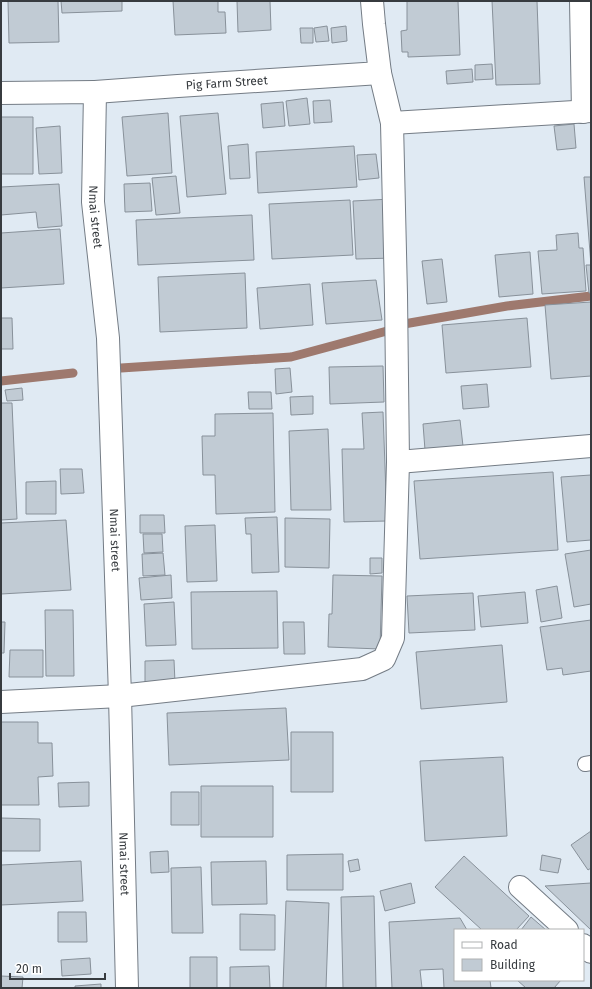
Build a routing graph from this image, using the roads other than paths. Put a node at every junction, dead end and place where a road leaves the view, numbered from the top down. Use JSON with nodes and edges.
{"nodes":[{"id":1,"x":372,"y":1,"type":"edge"},
{"id":2,"x":581,"y":1,"type":"edge"},
{"id":3,"x":380,"y":73,"type":"junction"},
{"id":4,"x":95,"y":92,"type":"junction"},
{"id":5,"x":1,"y":93,"type":"edge"},
{"id":6,"x":587,"y":112,"type":"edge"},
{"id":7,"x":392,"y":123,"type":"junction"},
{"id":8,"x":591,"y":446,"type":"edge"},
{"id":9,"x":398,"y":462,"type":"junction"},
{"id":10,"x":120,"y":696,"type":"junction"},
{"id":11,"x":1,"y":702,"type":"edge"},
{"id":12,"x":520,"y":887,"type":"dead end"},
{"id":13,"x":566,"y":929,"type":"edge"},
{"id":14,"x":127,"y":988,"type":"edge"}],
"edges":[{"from":1,"to":3,"type":"street"},
{"from":2,"to":6,"type":"street"},
{"from":3,"to":4,"type":"street","name":"Pig Farm Street"},
{"from":3,"to":7,"type":"street"},
{"from":4,"to":5,"type":"street","name":"Pig Farm Street"},
{"from":4,"to":10,"type":"street","name":"Nmai street"},
{"from":6,"to":7,"type":"street"},
{"from":7,"to":9,"type":"street"},
{"from":8,"to":9,"type":"street"},
{"from":9,"to":10,"type":"street"},
{"from":10,"to":11,"type":"street"},
{"from":10,"to":14,"type":"street","name":"Nmai street"},
{"from":12,"to":13,"type":"street"}]}
